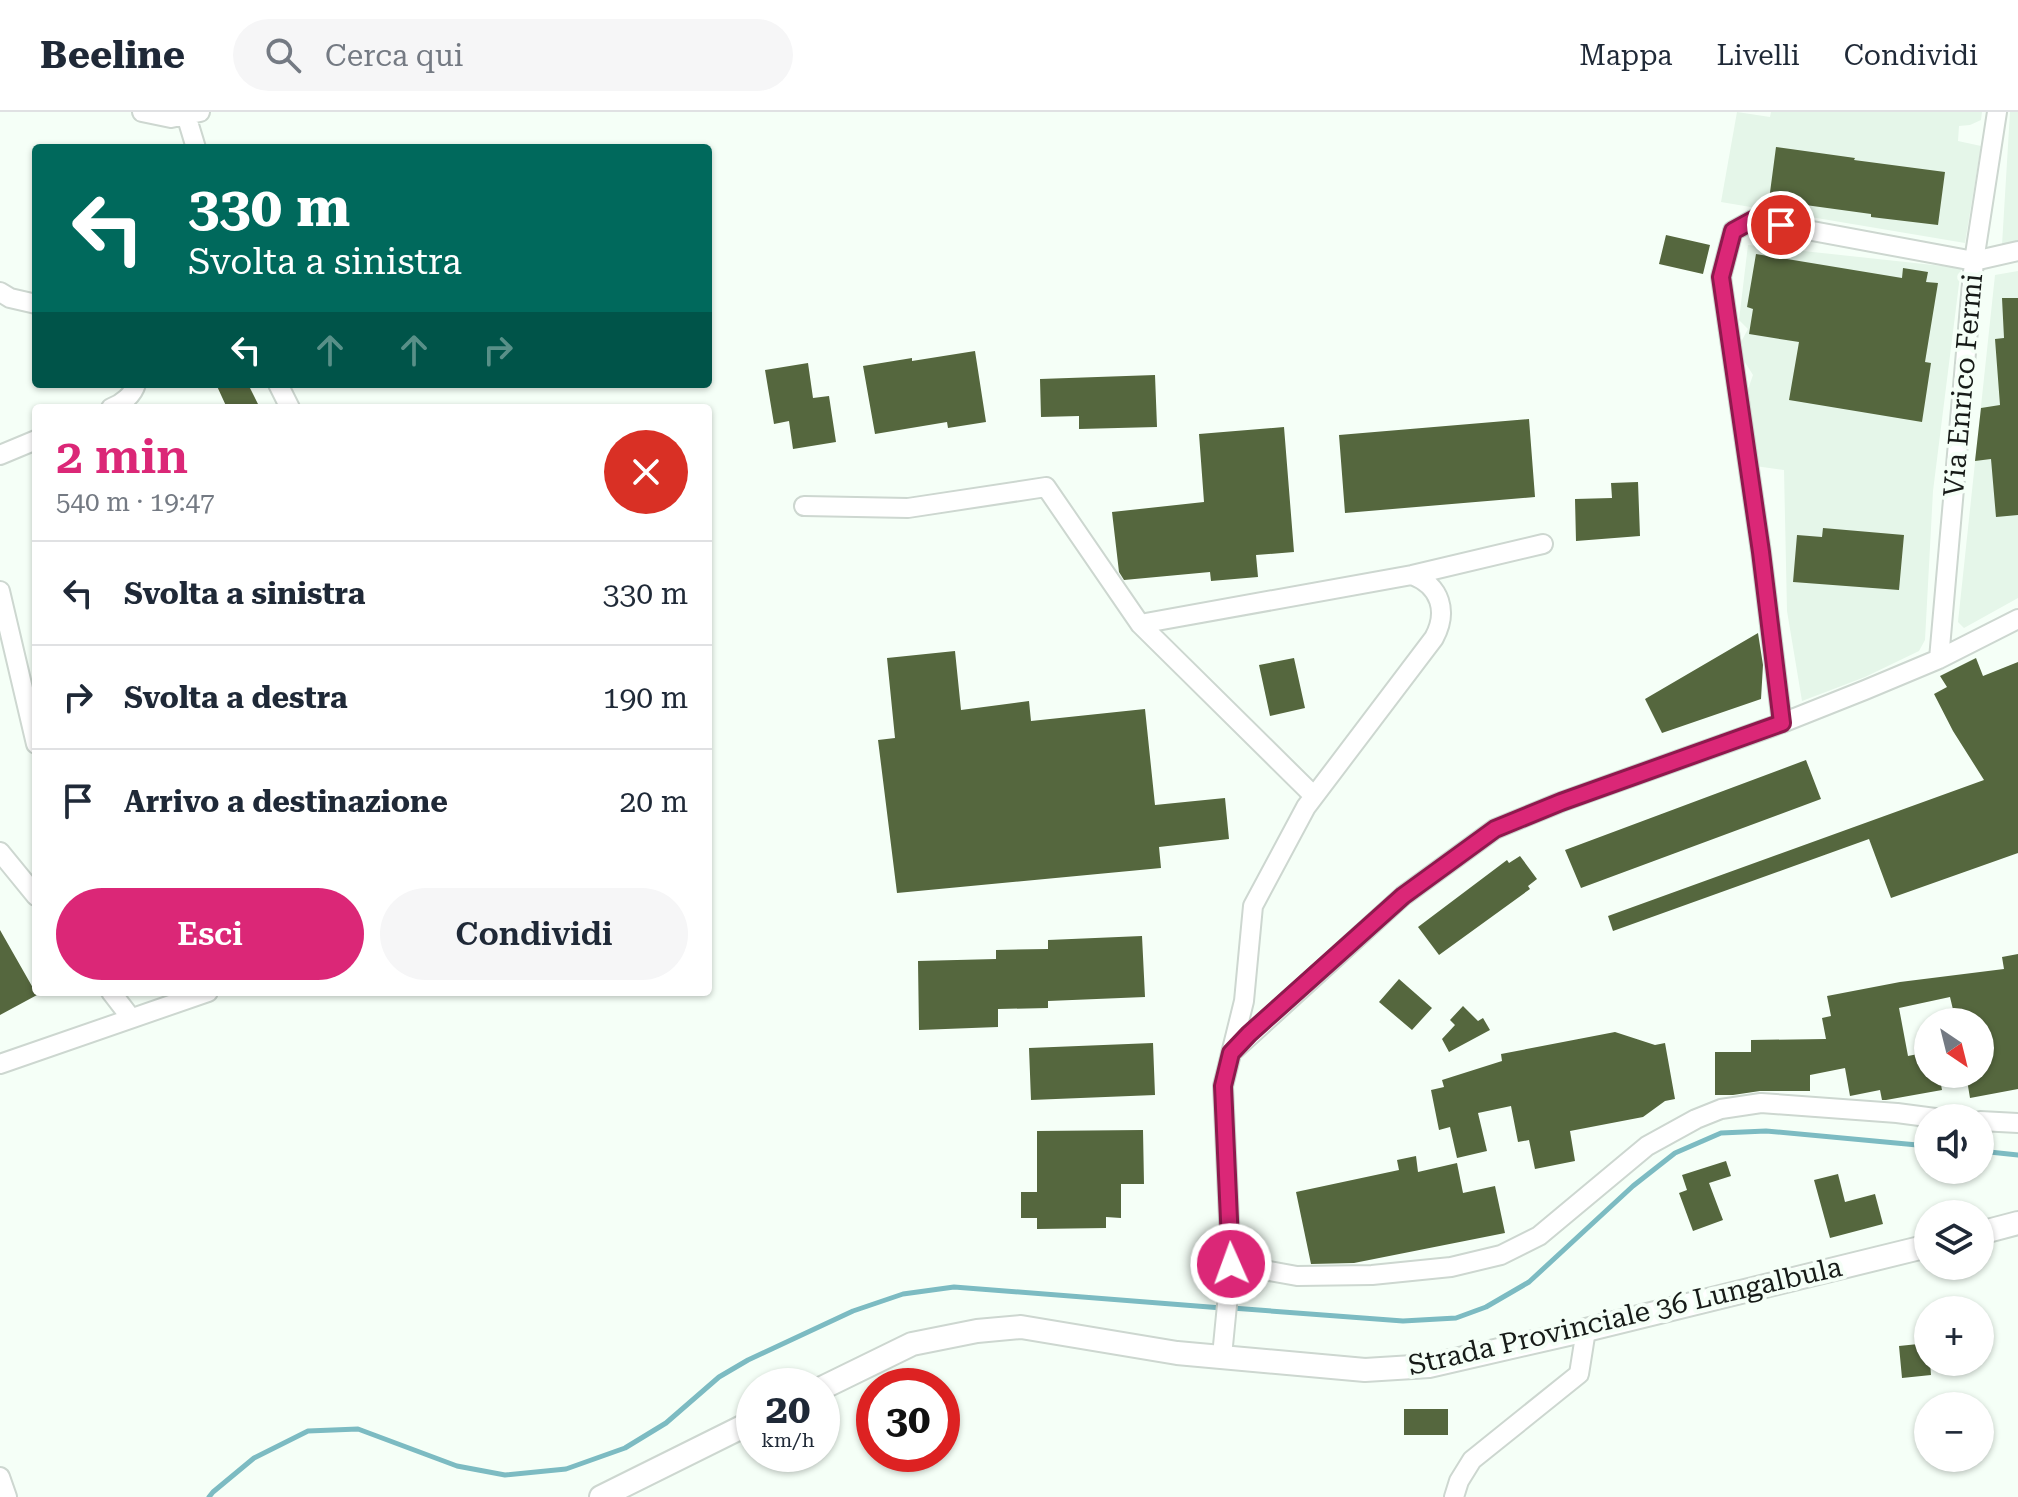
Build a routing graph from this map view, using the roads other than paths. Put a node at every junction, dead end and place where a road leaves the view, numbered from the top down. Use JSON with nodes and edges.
{"nodes":[{"id":1,"x":142,"y":112,"type":"edge"},
{"id":2,"x":1997,"y":112,"type":"edge"},
{"id":3,"x":193,"y":114,"type":"edge"},
{"id":4,"x":196,"y":144,"type":"edge"},
{"id":5,"x":2018,"y":251,"type":"edge"},
{"id":6,"x":1974,"y":261,"type":"junction"},
{"id":7,"x":0,"y":292,"type":"edge"},
{"id":8,"x":32,"y":303,"type":"edge"},
{"id":9,"x":134,"y":388,"type":"edge"},
{"id":10,"x":121,"y":404,"type":"edge"},
{"id":11,"x":32,"y":442,"type":"edge"},
{"id":12,"x":0,"y":455,"type":"edge"},
{"id":13,"x":804,"y":506,"type":"dead end"},
{"id":14,"x":1543,"y":544,"type":"dead end"},
{"id":15,"x":1412,"y":575,"type":"junction"},
{"id":16,"x":0,"y":591,"type":"edge"},
{"id":17,"x":2018,"y":619,"type":"edge"},
{"id":18,"x":1140,"y":624,"type":"junction"},
{"id":19,"x":1939,"y":659,"type":"junction"},
{"id":20,"x":1782,"y":723,"type":"junction"},
{"id":21,"x":32,"y":727,"type":"edge"},
{"id":22,"x":1314,"y":796,"type":"junction"},
{"id":23,"x":0,"y":852,"type":"edge"},
{"id":24,"x":32,"y":891,"type":"edge"},
{"id":25,"x":114,"y":996,"type":"edge"},
{"id":26,"x":196,"y":996,"type":"edge"},
{"id":27,"x":131,"y":1018,"type":"junction"},
{"id":28,"x":1231,"y":1053,"type":"junction"},
{"id":29,"x":0,"y":1064,"type":"edge"},
{"id":30,"x":1914,"y":1115,"type":"edge"},
{"id":31,"x":1994,"y":1122,"type":"edge"},
{"id":32,"x":2018,"y":1123,"type":"edge"},
{"id":33,"x":2018,"y":1223,"type":"edge"},
{"id":34,"x":1994,"y":1229,"type":"edge"},
{"id":35,"x":1914,"y":1249,"type":"edge"},
{"id":36,"x":1230,"y":1272,"type":"junction"},
{"id":37,"x":1586,"y":1330,"type":"junction"},
{"id":38,"x":1223,"y":1346,"type":"junction"},
{"id":39,"x":840,"y":1379,"type":"edge"},
{"id":40,"x":736,"y":1430,"type":"edge"},
{"id":41,"x":0,"y":1477,"type":"edge"},
{"id":42,"x":7,"y":1497,"type":"edge"},
{"id":43,"x":601,"y":1497,"type":"edge"},
{"id":44,"x":1454,"y":1497,"type":"edge"}],
"edges":[{"from":1,"to":3,"type":"street"},
{"from":2,"to":6,"type":"street","name":"Via Enrico Fermi"},
{"from":3,"to":4,"type":"street"},
{"from":5,"to":6,"type":"street"},
{"from":6,"to":19,"type":"street","name":"Via Enrico Fermi"},
{"from":6,"to":20,"type":"street"},
{"from":7,"to":8,"type":"street"},
{"from":9,"to":10,"type":"street"},
{"from":11,"to":12,"type":"street"},
{"from":13,"to":18,"type":"street"},
{"from":14,"to":15,"type":"street"},
{"from":15,"to":18,"type":"street"},
{"from":15,"to":22,"type":"street"},
{"from":16,"to":21,"type":"street"},
{"from":17,"to":19,"type":"street"},
{"from":18,"to":22,"type":"street"},
{"from":19,"to":20,"type":"street"},
{"from":20,"to":28,"type":"street"},
{"from":22,"to":28,"type":"street"},
{"from":23,"to":24,"type":"street"},
{"from":25,"to":27,"type":"street"},
{"from":26,"to":27,"type":"street"},
{"from":27,"to":29,"type":"street"},
{"from":28,"to":36,"type":"street"},
{"from":30,"to":36,"type":"street"},
{"from":31,"to":32,"type":"street"},
{"from":33,"to":34,"type":"main road"},
{"from":35,"to":37,"type":"main road","name":"Strada Provinciale 36 Lungalbula"},
{"from":36,"to":38,"type":"street"},
{"from":37,"to":38,"type":"main road","name":"Strada Provinciale 36 Lungalbula"},
{"from":37,"to":44,"type":"street"},
{"from":38,"to":39,"type":"main road","name":"Strada Provinciale 36 Lungalbula"},
{"from":40,"to":43,"type":"main road"},
{"from":41,"to":42,"type":"street"}]}
